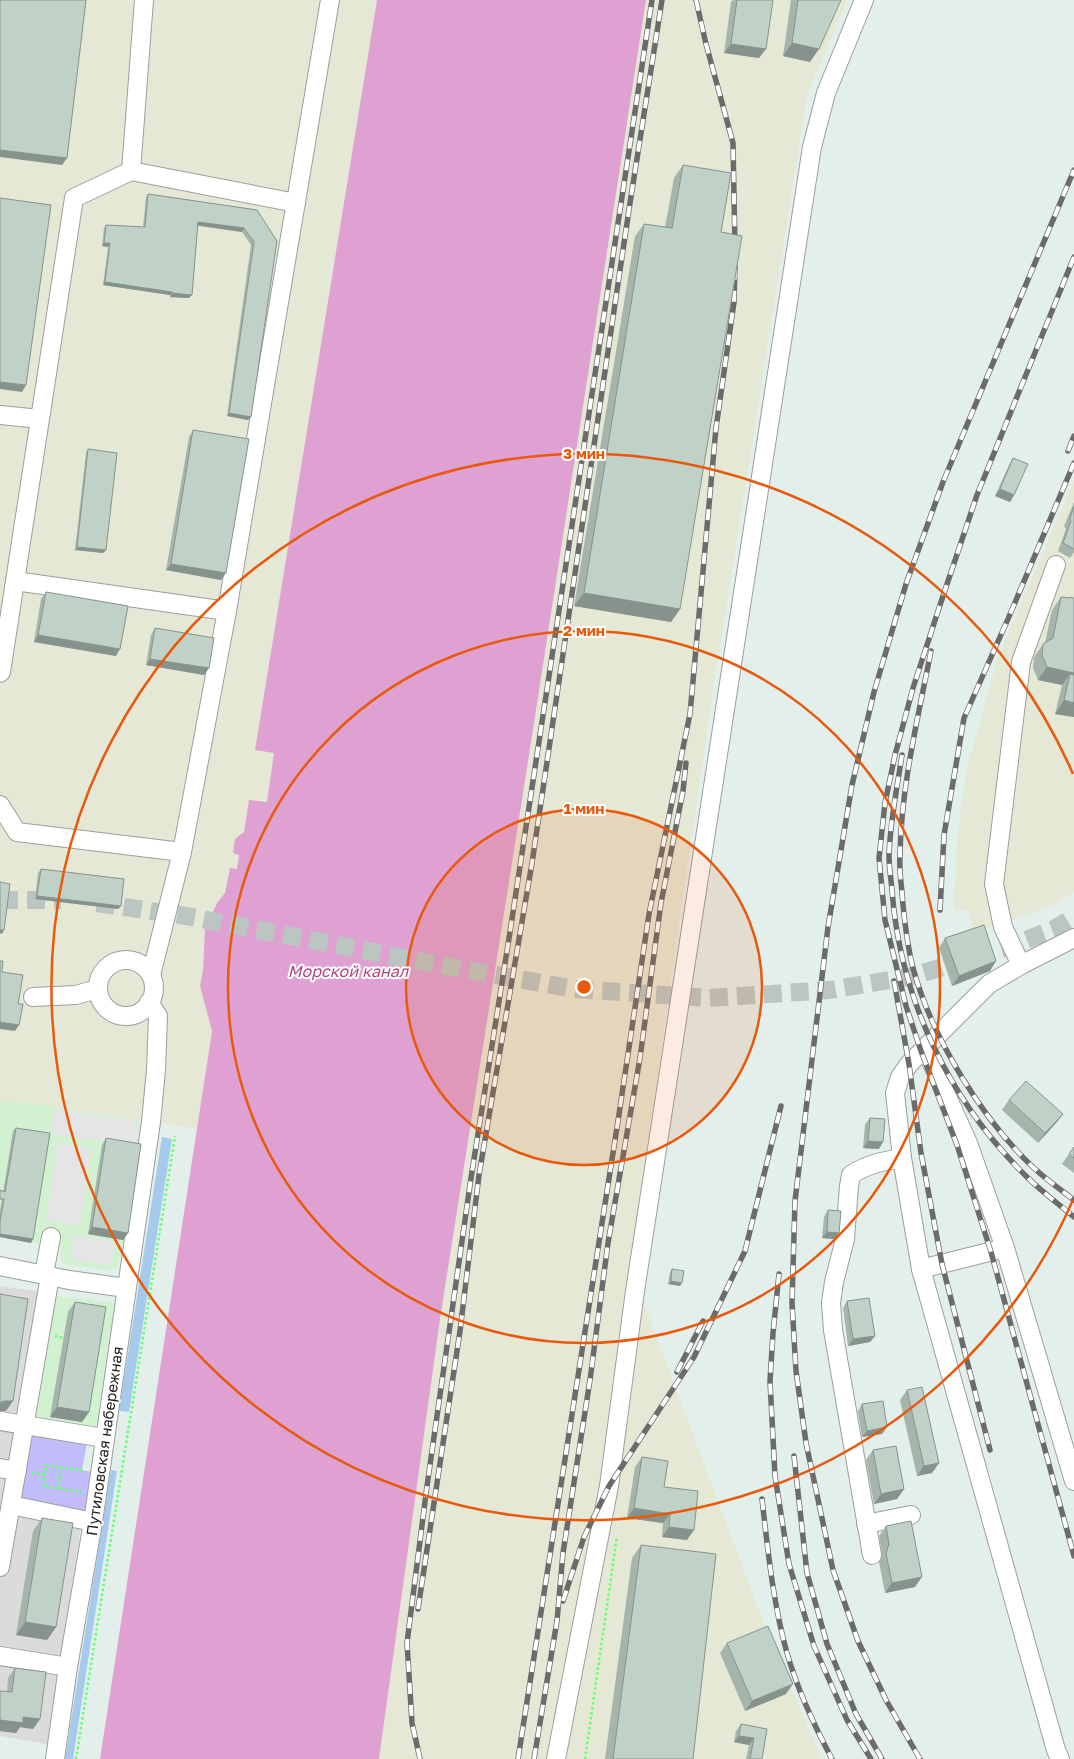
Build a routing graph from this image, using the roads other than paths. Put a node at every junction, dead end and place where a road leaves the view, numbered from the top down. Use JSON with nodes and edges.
{"nodes":[{"id":1,"x":144,"y":0,"type":"edge"},
{"id":2,"x":330,"y":0,"type":"edge"},
{"id":3,"x":864,"y":0,"type":"edge"},
{"id":4,"x":131,"y":172,"type":"junction"},
{"id":5,"x":296,"y":203,"type":"junction"},
{"id":6,"x":0,"y":415,"type":"edge"},
{"id":7,"x":40,"y":419,"type":"junction"},
{"id":8,"x":1056,"y":565,"type":"dead end"},
{"id":9,"x":15,"y":580,"type":"junction"},
{"id":10,"x":227,"y":611,"type":"junction"},
{"id":11,"x":0,"y":673,"type":"edge"},
{"id":12,"x":0,"y":805,"type":"edge"},
{"id":13,"x":182,"y":852,"type":"junction"},
{"id":14,"x":1074,"y":938,"type":"edge"},
{"id":15,"x":1021,"y":965,"type":"junction"},
{"id":16,"x":151,"y":975,"type":"junction"},
{"id":17,"x":97,"y":989,"type":"junction"},
{"id":18,"x":34,"y":997,"type":"dead end"},
{"id":19,"x":149,"y":1002,"type":"junction"},
{"id":20,"x":925,"y":1048,"type":"junction"},
{"id":21,"x":902,"y":1158,"type":"junction"},
{"id":22,"x":51,"y":1238,"type":"dead end"},
{"id":23,"x":1005,"y":1248,"type":"junction"},
{"id":24,"x":0,"y":1266,"type":"edge"},
{"id":25,"x":921,"y":1269,"type":"junction"},
{"id":26,"x":47,"y":1275,"type":"junction"},
{"id":27,"x":126,"y":1288,"type":"junction"},
{"id":28,"x":0,"y":1421,"type":"edge"},
{"id":29,"x":24,"y":1425,"type":"junction"},
{"id":30,"x":104,"y":1438,"type":"junction"},
{"id":31,"x":8,"y":1469,"type":"edge"},
{"id":32,"x":1074,"y":1481,"type":"edge"},
{"id":33,"x":11,"y":1505,"type":"junction"},
{"id":34,"x":912,"y":1515,"type":"dead end"},
{"id":35,"x":93,"y":1522,"type":"junction"},
{"id":36,"x":866,"y":1524,"type":"junction"},
{"id":37,"x":872,"y":1555,"type":"dead end"},
{"id":38,"x":0,"y":1568,"type":"edge"},
{"id":39,"x":0,"y":1656,"type":"edge"},
{"id":40,"x":68,"y":1667,"type":"junction"},
{"id":41,"x":56,"y":1759,"type":"edge"},
{"id":42,"x":556,"y":1759,"type":"edge"},
{"id":43,"x":1060,"y":1759,"type":"edge"}],
"edges":[{"from":1,"to":4,"type":"street"},
{"from":2,"to":5,"type":"street"},
{"from":3,"to":42,"type":"street"},
{"from":4,"to":5,"type":"street"},
{"from":4,"to":7,"type":"street"},
{"from":5,"to":10,"type":"street"},
{"from":6,"to":7,"type":"street"},
{"from":7,"to":9,"type":"street"},
{"from":8,"to":15,"type":"street"},
{"from":9,"to":10,"type":"street"},
{"from":9,"to":11,"type":"street"},
{"from":10,"to":13,"type":"street"},
{"from":12,"to":13,"type":"street"},
{"from":13,"to":16,"type":"street"},
{"from":14,"to":15,"type":"street"},
{"from":15,"to":20,"type":"street"},
{"from":16,"to":17,"type":"street"},
{"from":16,"to":19,"type":"street"},
{"from":17,"to":18,"type":"street"},
{"from":17,"to":19,"type":"street"},
{"from":19,"to":27,"type":"street","name":"Путиловская набережная"},
{"from":20,"to":21,"type":"street"},
{"from":20,"to":23,"type":"street"},
{"from":21,"to":25,"type":"street"},
{"from":21,"to":36,"type":"street"},
{"from":22,"to":26,"type":"street"},
{"from":23,"to":25,"type":"street"},
{"from":23,"to":32,"type":"street"},
{"from":24,"to":26,"type":"street"},
{"from":25,"to":43,"type":"street"},
{"from":26,"to":27,"type":"street"},
{"from":26,"to":29,"type":"street"},
{"from":27,"to":30,"type":"street","name":"Путиловская набережная"},
{"from":28,"to":29,"type":"street"},
{"from":29,"to":30,"type":"street"},
{"from":29,"to":31,"type":"street"},
{"from":30,"to":35,"type":"street","name":"Путиловская набережная"},
{"from":31,"to":33,"type":"street"},
{"from":33,"to":35,"type":"street"},
{"from":33,"to":38,"type":"street"},
{"from":34,"to":36,"type":"street"},
{"from":35,"to":40,"type":"street","name":"Путиловская набережная"},
{"from":36,"to":37,"type":"street"},
{"from":39,"to":40,"type":"street"},
{"from":40,"to":41,"type":"street","name":"Путиловская набережная"}]}
